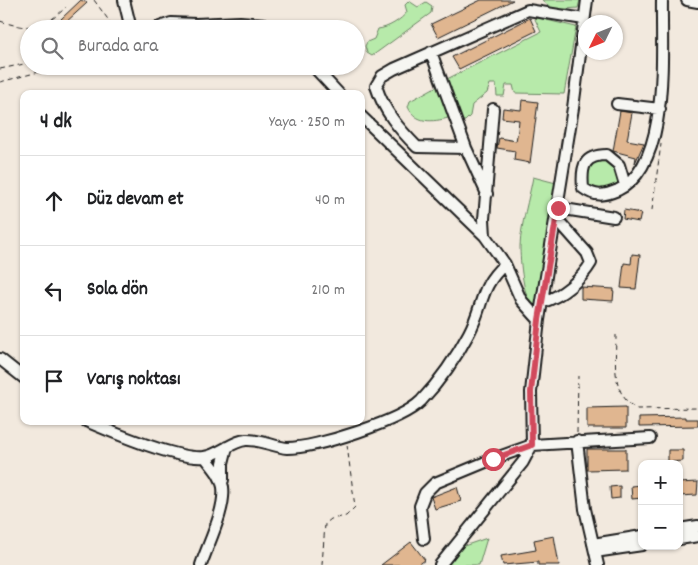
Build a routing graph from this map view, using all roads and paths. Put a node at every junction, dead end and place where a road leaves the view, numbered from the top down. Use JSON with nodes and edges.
{"nodes":[{"id":1,"x":94,"y":0,"type":"edge"},
{"id":2,"x":124,"y":0,"type":"edge"},
{"id":3,"x":587,"y":0,"type":"edge"},
{"id":4,"x":662,"y":0,"type":"edge"},
{"id":5,"x":687,"y":0,"type":"edge"},
{"id":6,"x":698,"y":2,"type":"edge"},
{"id":7,"x":66,"y":8,"type":"dead end"},
{"id":8,"x":585,"y":15,"type":"edge"},
{"id":9,"x":578,"y":18,"type":"edge"},
{"id":10,"x":53,"y":20,"type":"edge"},
{"id":11,"x":108,"y":20,"type":"edge"},
{"id":12,"x":129,"y":20,"type":"edge"},
{"id":13,"x":0,"y":21,"type":"edge"},
{"id":14,"x":20,"y":25,"type":"edge"},
{"id":15,"x":431,"y":52,"type":"junction"},
{"id":16,"x":578,"y":60,"type":"edge"},
{"id":17,"x":20,"y":65,"type":"edge"},
{"id":18,"x":0,"y":69,"type":"edge"},
{"id":19,"x":27,"y":75,"type":"edge"},
{"id":20,"x":321,"y":75,"type":"edge"},
{"id":21,"x":0,"y":82,"type":"edge"},
{"id":22,"x":335,"y":90,"type":"edge"},
{"id":23,"x":617,"y":104,"type":"dead end"},
{"id":24,"x":493,"y":109,"type":"dead end"},
{"id":25,"x":660,"y":110,"type":"junction"},
{"id":26,"x":365,"y":120,"type":"edge"},
{"id":27,"x":662,"y":138,"type":"dead end"},
{"id":28,"x":466,"y":148,"type":"junction"},
{"id":29,"x":625,"y":185,"type":"junction"},
{"id":30,"x":486,"y":194,"type":"junction"},
{"id":31,"x":652,"y":210,"type":"dead end"},
{"id":32,"x":557,"y":213,"type":"junction"},
{"id":33,"x":614,"y":216,"type":"dead end"},
{"id":34,"x":485,"y":236,"type":"junction"},
{"id":35,"x":504,"y":264,"type":"junction"},
{"id":36,"x":543,"y":302,"type":"junction"},
{"id":37,"x":539,"y":320,"type":"junction"},
{"id":38,"x":616,"y":335,"type":"dead end"},
{"id":39,"x":0,"y":359,"type":"edge"},
{"id":40,"x":20,"y":375,"type":"edge"},
{"id":41,"x":578,"y":376,"type":"dead end"},
{"id":42,"x":698,"y":408,"type":"edge"},
{"id":43,"x":96,"y":425,"type":"edge"},
{"id":44,"x":346,"y":434,"type":"junction"},
{"id":45,"x":650,"y":438,"type":"dead end"},
{"id":46,"x":577,"y":441,"type":"junction"},
{"id":47,"x":532,"y":445,"type":"junction"},
{"id":48,"x":227,"y":447,"type":"junction"},
{"id":49,"x":205,"y":457,"type":"junction"},
{"id":50,"x":223,"y":486,"type":"junction"},
{"id":51,"x":698,"y":526,"type":"edge"},
{"id":52,"x":683,"y":528,"type":"edge"},
{"id":53,"x":698,"y":536,"type":"edge"},
{"id":54,"x":638,"y":537,"type":"edge"},
{"id":55,"x":683,"y":538,"type":"edge"},
{"id":56,"x":424,"y":539,"type":"dead end"},
{"id":57,"x":638,"y":545,"type":"edge"},
{"id":58,"x":594,"y":548,"type":"junction"},
{"id":59,"x":201,"y":565,"type":"edge"},
{"id":60,"x":322,"y":565,"type":"edge"},
{"id":61,"x":440,"y":565,"type":"edge"},
{"id":62,"x":598,"y":565,"type":"edge"}],
"edges":[{"from":1,"to":11,"type":"path"},
{"from":2,"to":12,"type":"lane"},
{"from":3,"to":8,"type":"lane"},
{"from":4,"to":25,"type":"lane"},
{"from":5,"to":6,"type":"lane"},
{"from":7,"to":10,"type":"path"},
{"from":9,"to":15,"type":"lane"},
{"from":13,"to":14,"type":"path"},
{"from":15,"to":28,"type":"lane"},
{"from":15,"to":28,"type":"lane"},
{"from":16,"to":32,"type":"lane"},
{"from":17,"to":18,"type":"path"},
{"from":19,"to":21,"type":"path"},
{"from":20,"to":22,"type":"lane"},
{"from":23,"to":25,"type":"lane"},
{"from":24,"to":30,"type":"lane"},
{"from":25,"to":29,"type":"lane"},
{"from":26,"to":34,"type":"lane"},
{"from":27,"to":31,"type":"path"},
{"from":28,"to":30,"type":"lane"},
{"from":29,"to":29,"type":"lane"},
{"from":30,"to":34,"type":"lane"},
{"from":32,"to":33,"type":"lane"},
{"from":32,"to":36,"type":"lane"},
{"from":32,"to":36,"type":"lane"},
{"from":34,"to":35,"type":"lane"},
{"from":35,"to":37,"type":"lane"},
{"from":35,"to":44,"type":"lane"},
{"from":36,"to":37,"type":"lane"},
{"from":37,"to":47,"type":"lane"},
{"from":38,"to":42,"type":"path"},
{"from":39,"to":40,"type":"lane"},
{"from":41,"to":46,"type":"path"},
{"from":43,"to":49,"type":"lane"},
{"from":44,"to":48,"type":"lane"},
{"from":44,"to":60,"type":"path"},
{"from":45,"to":46,"type":"lane"},
{"from":46,"to":47,"type":"lane"},
{"from":46,"to":58,"type":"lane"},
{"from":47,"to":56,"type":"lane"},
{"from":47,"to":61,"type":"lane"},
{"from":48,"to":49,"type":"lane"},
{"from":48,"to":50,"type":"lane"},
{"from":49,"to":50,"type":"lane"},
{"from":50,"to":59,"type":"lane"},
{"from":51,"to":52,"type":"lane"},
{"from":53,"to":55,"type":"lane"},
{"from":54,"to":58,"type":"lane"},
{"from":57,"to":58,"type":"lane"},
{"from":58,"to":62,"type":"lane"}]}
